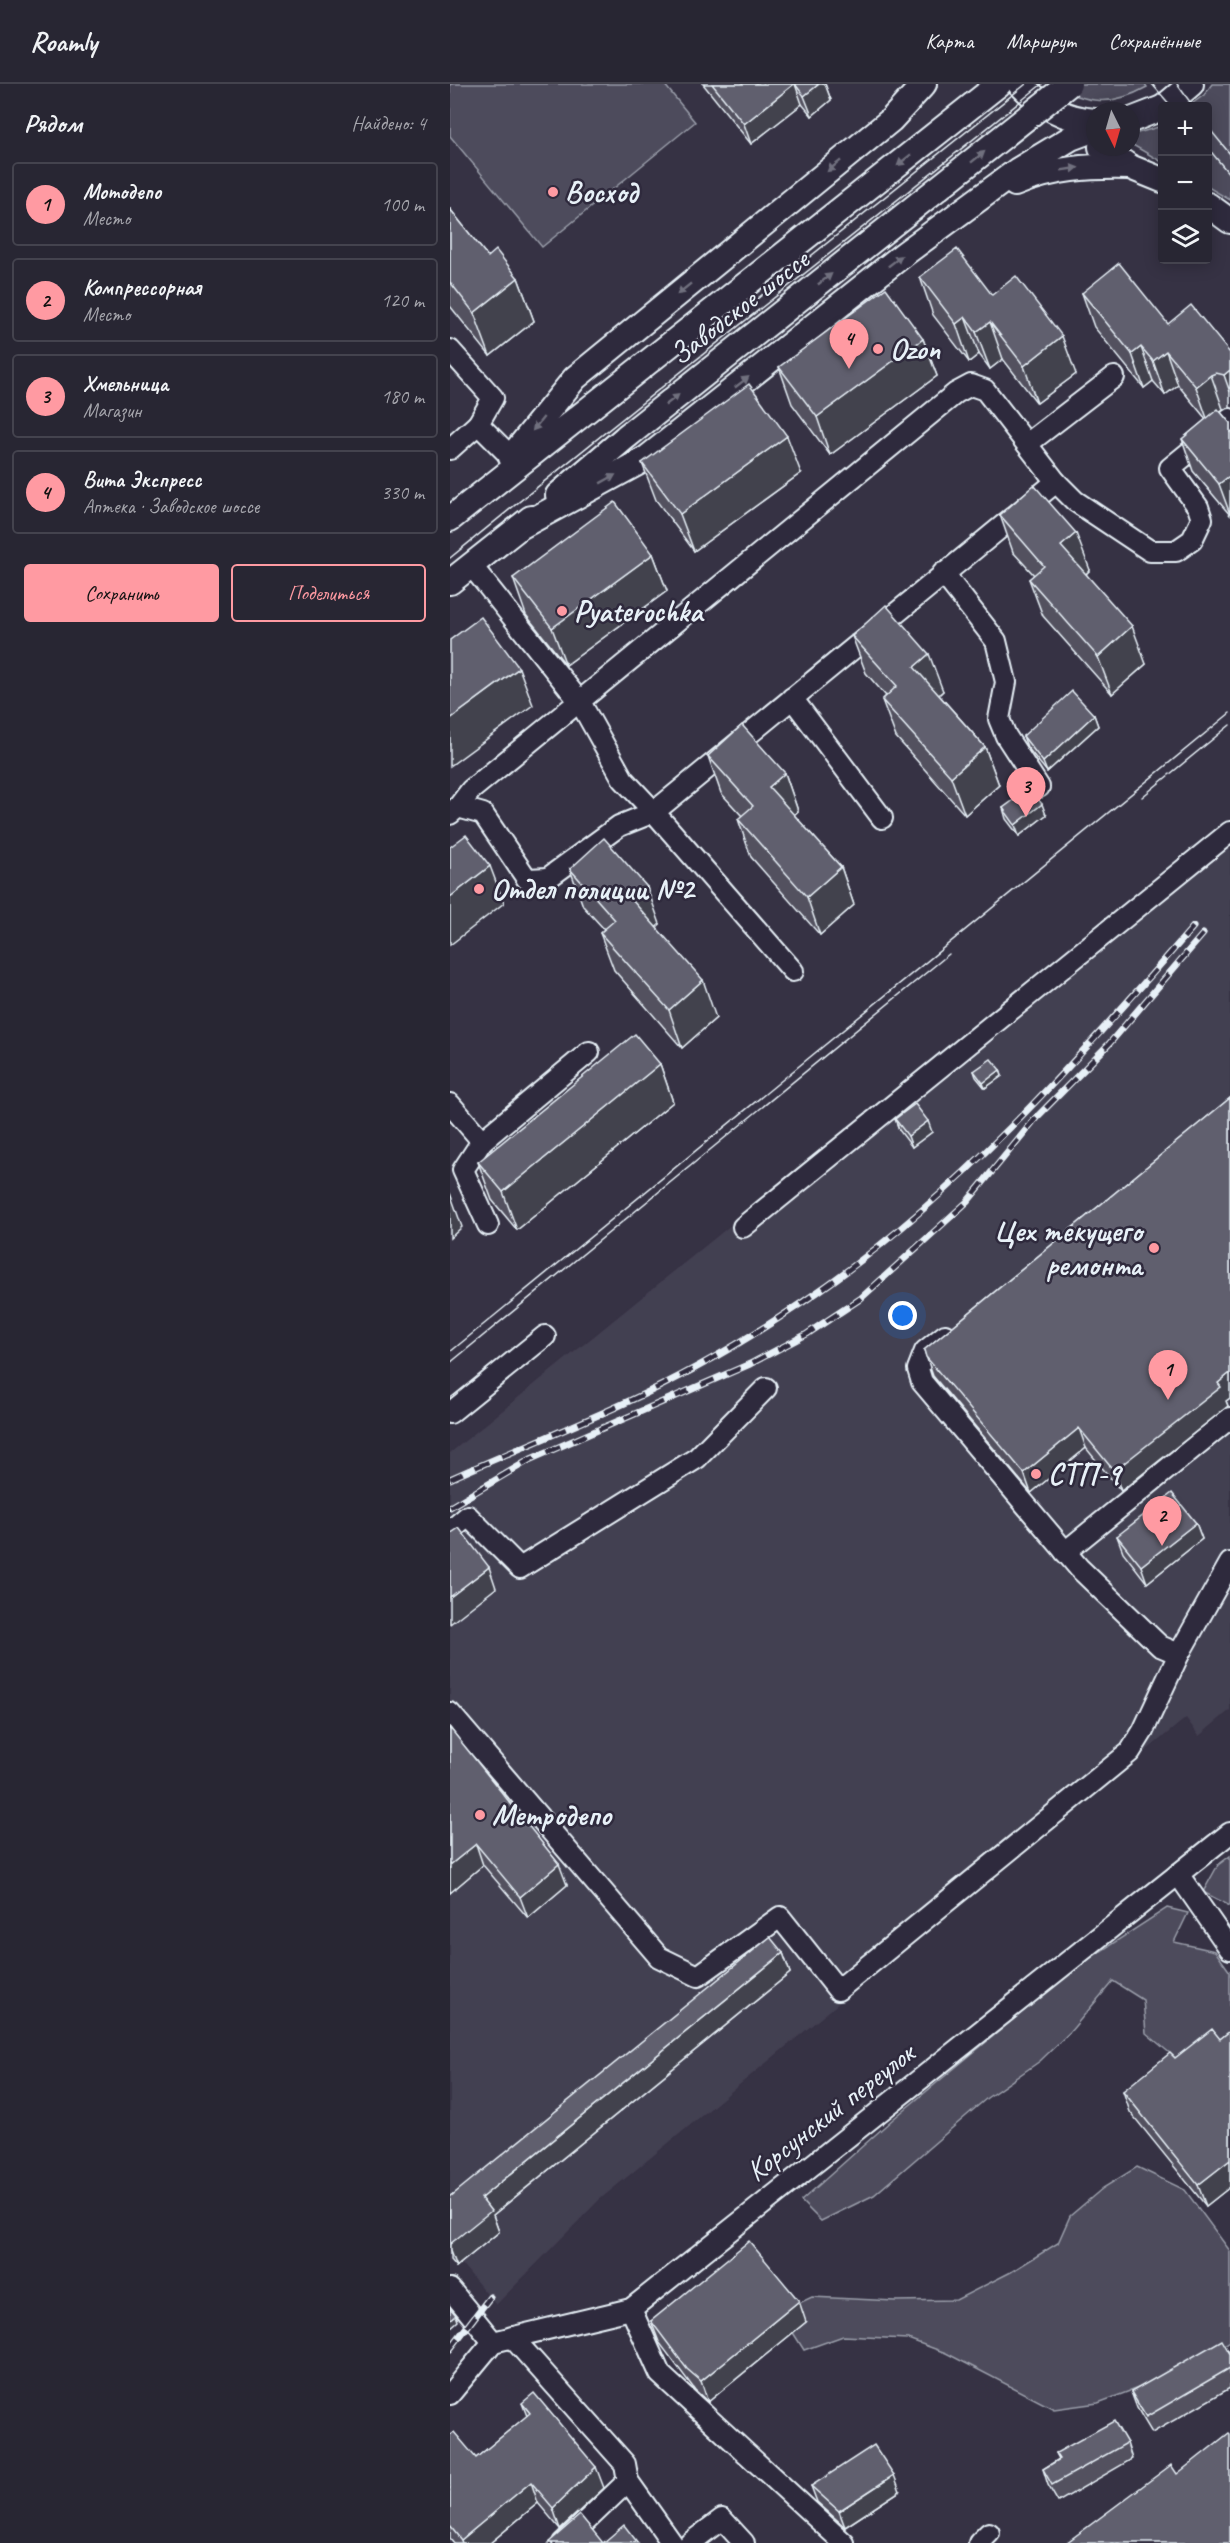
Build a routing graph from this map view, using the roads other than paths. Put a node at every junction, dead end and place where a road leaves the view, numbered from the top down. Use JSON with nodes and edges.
{"nodes":[{"id":1,"x":924,"y":84,"type":"edge"},
{"id":2,"x":999,"y":84,"type":"edge"},
{"id":3,"x":1020,"y":84,"type":"edge"},
{"id":4,"x":1069,"y":84,"type":"edge"},
{"id":5,"x":1191,"y":84,"type":"edge"},
{"id":6,"x":1170,"y":102,"type":"edge"},
{"id":7,"x":1158,"y":109,"type":"edge"},
{"id":8,"x":1140,"y":116,"type":"edge"},
{"id":9,"x":1086,"y":129,"type":"edge"},
{"id":10,"x":1086,"y":138,"type":"edge"},
{"id":11,"x":1118,"y":156,"type":"edge"},
{"id":12,"x":1130,"y":167,"type":"junction"},
{"id":13,"x":1158,"y":178,"type":"edge"},
{"id":14,"x":975,"y":201,"type":"junction"},
{"id":15,"x":1212,"y":208,"type":"edge"},
{"id":16,"x":1230,"y":221,"type":"edge"},
{"id":17,"x":450,"y":350,"type":"edge"},
{"id":18,"x":1114,"y":377,"type":"dead end"},
{"id":19,"x":1230,"y":419,"type":"edge"},
{"id":20,"x":478,"y":424,"type":"junction"},
{"id":21,"x":1027,"y":444,"type":"junction"},
{"id":22,"x":450,"y":449,"type":"edge"},
{"id":23,"x":511,"y":457,"type":"junction"},
{"id":24,"x":1056,"y":482,"type":"junction"},
{"id":25,"x":491,"y":485,"type":"junction"},
{"id":26,"x":450,"y":519,"type":"edge"},
{"id":27,"x":520,"y":527,"type":"junction"},
{"id":28,"x":471,"y":565,"type":"junction"},
{"id":29,"x":943,"y":573,"type":"junction"},
{"id":30,"x":450,"y":582,"type":"edge"},
{"id":31,"x":792,"y":698,"type":"junction"},
{"id":32,"x":580,"y":702,"type":"junction"},
{"id":33,"x":1039,"y":787,"type":"dead end"},
{"id":34,"x":454,"y":811,"type":"edge"},
{"id":35,"x":654,"y":812,"type":"junction"},
{"id":36,"x":882,"y":818,"type":"dead end"},
{"id":37,"x":1230,"y":832,"type":"edge"},
{"id":38,"x":793,"y":971,"type":"dead end"},
{"id":39,"x":590,"y":1052,"type":"dead end"},
{"id":40,"x":450,"y":1104,"type":"edge"},
{"id":41,"x":482,"y":1141,"type":"junction"},
{"id":42,"x":488,"y":1225,"type":"dead end"},
{"id":43,"x":743,"y":1227,"type":"dead end"},
{"id":44,"x":957,"y":1325,"type":"edge"},
{"id":45,"x":544,"y":1336,"type":"dead end"},
{"id":46,"x":766,"y":1389,"type":"dead end"},
{"id":47,"x":450,"y":1413,"type":"edge"},
{"id":48,"x":1230,"y":1418,"type":"edge"},
{"id":49,"x":450,"y":1531,"type":"edge"},
{"id":50,"x":1065,"y":1552,"type":"junction"},
{"id":51,"x":1230,"y":1563,"type":"edge"},
{"id":52,"x":1179,"y":1654,"type":"junction"},
{"id":53,"x":450,"y":1713,"type":"edge"},
{"id":54,"x":1230,"y":1833,"type":"edge"},
{"id":55,"x":1178,"y":1874,"type":"junction"},
{"id":56,"x":1230,"y":1949,"type":"edge"},
{"id":57,"x":450,"y":2289,"type":"edge"},
{"id":58,"x":631,"y":2309,"type":"junction"},
{"id":59,"x":502,"y":2339,"type":"junction"},
{"id":60,"x":450,"y":2394,"type":"edge"},
{"id":61,"x":628,"y":2481,"type":"junction"},
{"id":62,"x":564,"y":2543,"type":"edge"},
{"id":63,"x":672,"y":2543,"type":"edge"},
{"id":64,"x":690,"y":2543,"type":"edge"},
{"id":65,"x":744,"y":2543,"type":"edge"},
{"id":66,"x":844,"y":2543,"type":"edge"}],
"edges":[{"from":1,"to":23,"type":"main road","one_way":true},
{"from":2,"to":25,"type":"main road","name":"Заводское шоссе","one_way":true},
{"from":3,"to":9,"type":"main road"},
{"from":27,"to":4,"type":"main road","name":"Заводское шоссе","one_way":true,"bridge":true},
{"from":5,"to":6,"type":"main road"},
{"from":7,"to":8,"type":"main road"},
{"from":10,"to":14,"type":"main road"},
{"from":11,"to":12,"type":"main road"},
{"from":12,"to":13,"type":"main road"},
{"from":14,"to":12,"type":"main road","one_way":true},
{"from":27,"to":14,"type":"main road","one_way":true},
{"from":15,"to":16,"type":"main road"},
{"from":17,"to":20,"type":"street"},
{"from":18,"to":21,"type":"street"},
{"from":19,"to":24,"type":"street"},
{"from":20,"to":22,"type":"street"},
{"from":20,"to":23,"type":"street"},
{"from":21,"to":24,"type":"street"},
{"from":21,"to":32,"type":"street"},
{"from":23,"to":25,"type":"main road"},
{"from":24,"to":29,"type":"street"},
{"from":25,"to":26,"type":"main road","name":"Заводское шоссе"},
{"from":27,"to":28,"type":"main road","name":"Заводское шоссе"},
{"from":28,"to":30,"type":"main road","name":"Заводское шоссе"},
{"from":28,"to":32,"type":"street"},
{"from":29,"to":31,"type":"street"},
{"from":29,"to":33,"type":"street"},
{"from":31,"to":35,"type":"street"},
{"from":31,"to":36,"type":"street"},
{"from":32,"to":34,"type":"street"},
{"from":32,"to":35,"type":"street"},
{"from":34,"to":35,"type":"street"},
{"from":35,"to":38,"type":"street"},
{"from":37,"to":43,"type":"street"},
{"from":39,"to":41,"type":"street"},
{"from":40,"to":41,"type":"street"},
{"from":41,"to":42,"type":"street"},
{"from":44,"to":50,"type":"street"},
{"from":45,"to":47,"type":"street"},
{"from":46,"to":49,"type":"street"},
{"from":48,"to":50,"type":"street"},
{"from":50,"to":52,"type":"street"},
{"from":51,"to":52,"type":"street"},
{"from":52,"to":53,"type":"street"},
{"from":54,"to":55,"type":"street","name":"Корсунский переулок"},
{"from":55,"to":56,"type":"street"},
{"from":55,"to":58,"type":"street","name":"Корсунский переулок"},
{"from":57,"to":59,"type":"street"},
{"from":58,"to":59,"type":"street","name":"Корсунский переулок"},
{"from":58,"to":66,"type":"street"},
{"from":59,"to":60,"type":"street"},
{"from":59,"to":61,"type":"street"},
{"from":61,"to":62,"type":"street"},
{"from":61,"to":63,"type":"street"},
{"from":64,"to":65,"type":"street"}]}
